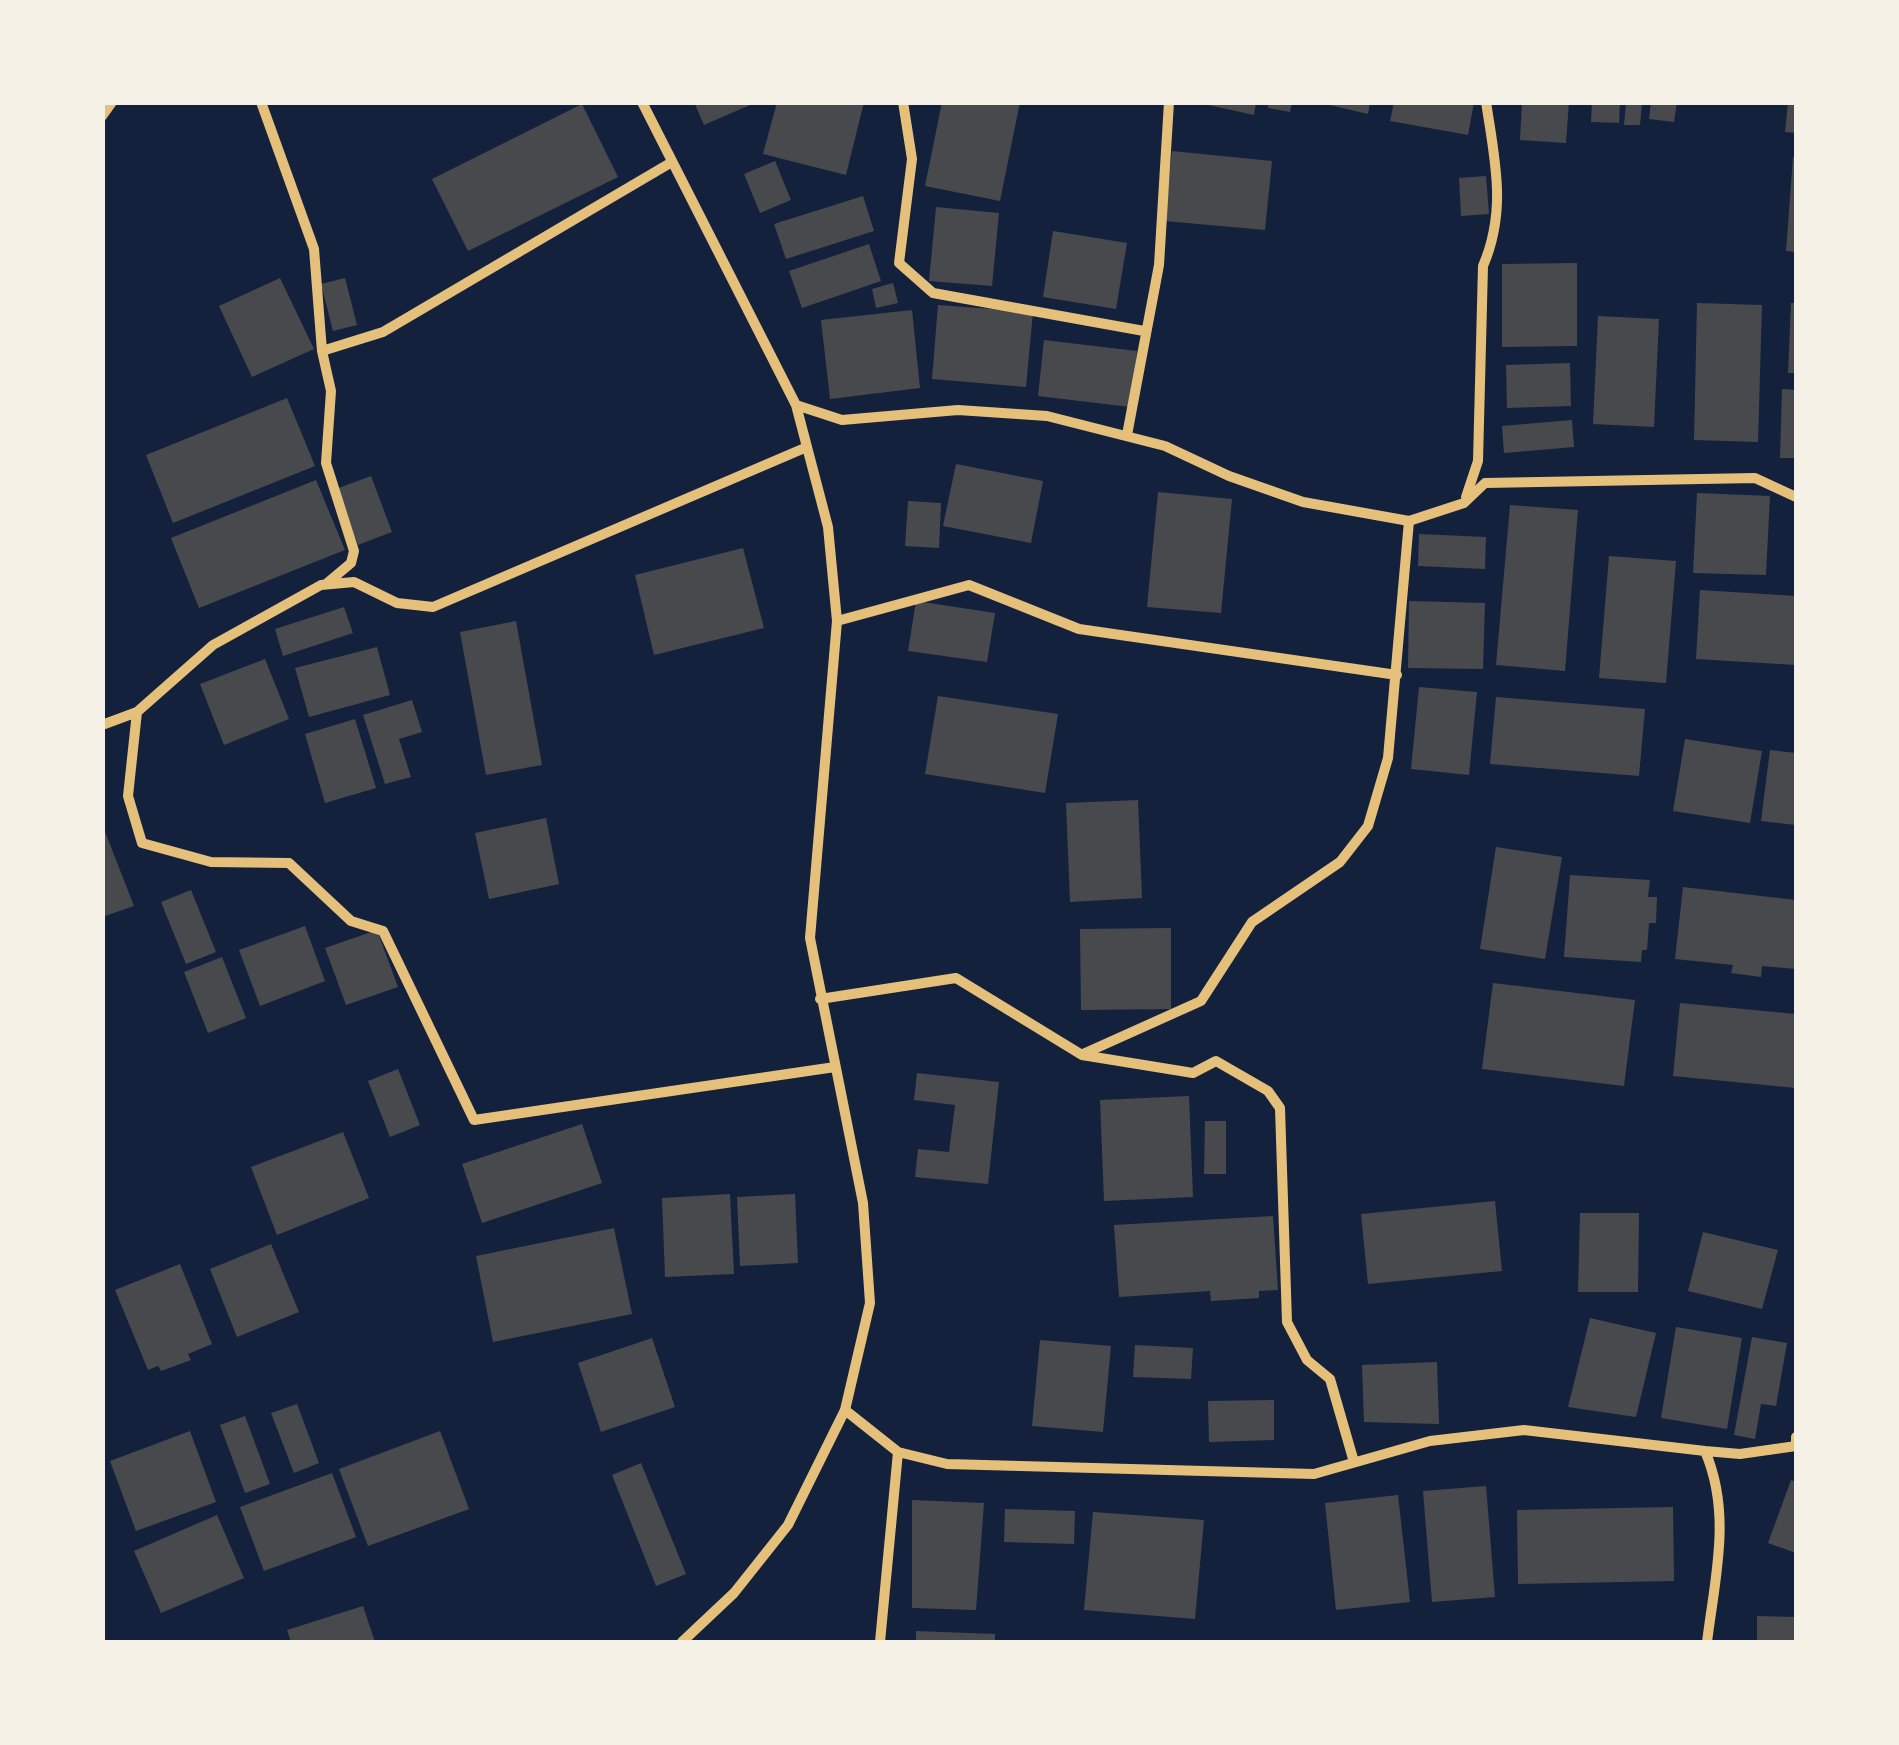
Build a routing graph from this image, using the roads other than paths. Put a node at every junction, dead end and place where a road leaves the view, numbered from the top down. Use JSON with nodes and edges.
{"nodes":[{"id":1,"x":112,"y":102,"type":"edge"},
{"id":2,"x":260,"y":102,"type":"edge"},
{"id":3,"x":642,"y":102,"type":"edge"},
{"id":4,"x":903,"y":102,"type":"edge"},
{"id":5,"x":1170,"y":102,"type":"edge"},
{"id":6,"x":1486,"y":102,"type":"edge"},
{"id":7,"x":102,"y":116,"type":"edge"},
{"id":8,"x":672,"y":162,"type":"junction"},
{"id":9,"x":1144,"y":331,"type":"junction"},
{"id":10,"x":322,"y":351,"type":"junction"},
{"id":11,"x":796,"y":405,"type":"junction"},
{"id":12,"x":1127,"y":435,"type":"junction"},
{"id":13,"x":807,"y":447,"type":"junction"},
{"id":14,"x":1796,"y":497,"type":"edge"},
{"id":15,"x":1464,"y":503,"type":"junction"},
{"id":16,"x":1409,"y":521,"type":"junction"},
{"id":17,"x":326,"y":584,"type":"junction"},
{"id":18,"x":837,"y":621,"type":"junction"},
{"id":19,"x":1397,"y":675,"type":"junction"},
{"id":20,"x":138,"y":712,"type":"junction"},
{"id":21,"x":102,"y":725,"type":"edge"},
{"id":22,"x":820,"y":1000,"type":"junction"},
{"id":23,"x":1082,"y":1055,"type":"junction"},
{"id":24,"x":836,"y":1067,"type":"junction"},
{"id":25,"x":846,"y":1410,"type":"junction"},
{"id":26,"x":1796,"y":1437,"type":"edge"},
{"id":27,"x":898,"y":1452,"type":"junction"},
{"id":28,"x":1706,"y":1452,"type":"junction"},
{"id":29,"x":1354,"y":1462,"type":"junction"},
{"id":30,"x":682,"y":1642,"type":"edge"},
{"id":31,"x":880,"y":1642,"type":"edge"},
{"id":32,"x":1707,"y":1642,"type":"edge"}],
"edges":[{"from":1,"to":7,"type":"street"},
{"from":2,"to":10,"type":"street"},
{"from":3,"to":8,"type":"street"},
{"from":4,"to":9,"type":"street"},
{"from":5,"to":9,"type":"street"},
{"from":6,"to":15,"type":"street"},
{"from":8,"to":10,"type":"street"},
{"from":8,"to":11,"type":"street"},
{"from":9,"to":12,"type":"street"},
{"from":10,"to":17,"type":"street"},
{"from":11,"to":12,"type":"street"},
{"from":11,"to":13,"type":"street"},
{"from":12,"to":16,"type":"street"},
{"from":13,"to":17,"type":"street"},
{"from":13,"to":18,"type":"street"},
{"from":14,"to":15,"type":"street"},
{"from":15,"to":16,"type":"street"},
{"from":16,"to":19,"type":"street"},
{"from":17,"to":20,"type":"street"},
{"from":18,"to":19,"type":"street"},
{"from":18,"to":22,"type":"street"},
{"from":19,"to":23,"type":"street"},
{"from":20,"to":21,"type":"street"},
{"from":20,"to":24,"type":"street"},
{"from":22,"to":23,"type":"street"},
{"from":22,"to":24,"type":"street"},
{"from":23,"to":29,"type":"street"},
{"from":24,"to":25,"type":"street"},
{"from":25,"to":27,"type":"street"},
{"from":25,"to":30,"type":"street"},
{"from":26,"to":28,"type":"street"},
{"from":27,"to":29,"type":"street"},
{"from":27,"to":31,"type":"street"},
{"from":28,"to":29,"type":"street"},
{"from":28,"to":32,"type":"street"}]}
